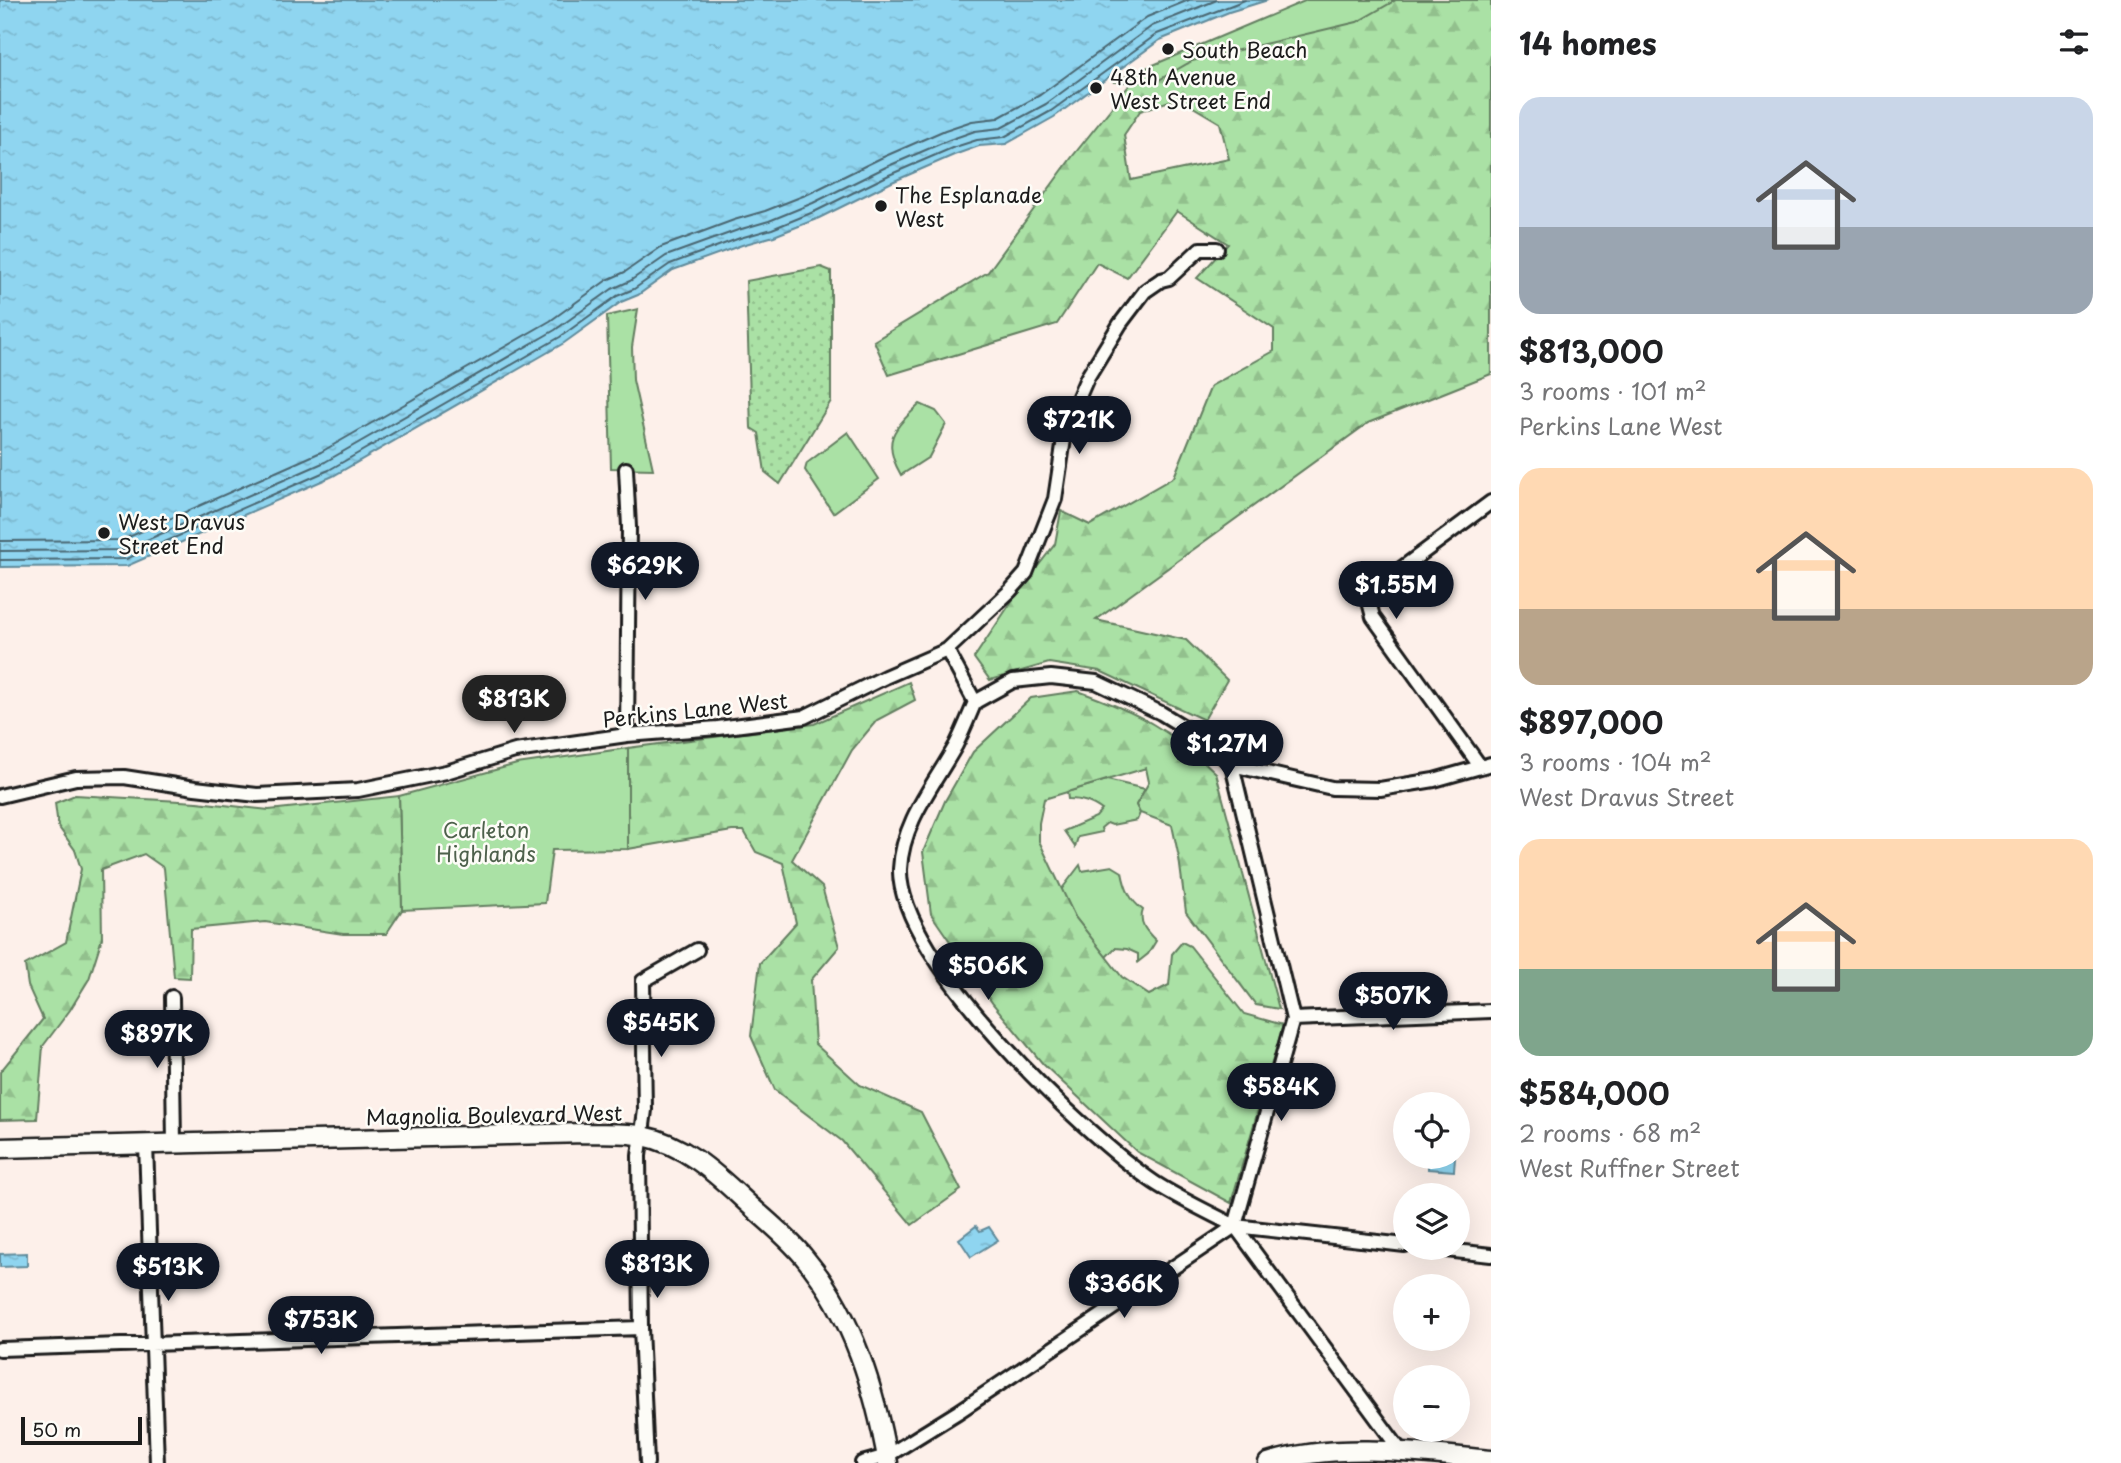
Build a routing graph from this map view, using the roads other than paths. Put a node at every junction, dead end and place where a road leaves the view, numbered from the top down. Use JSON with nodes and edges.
{"nodes":[{"id":1,"x":1217,"y":248,"type":"dead end"},
{"id":2,"x":626,"y":469,"type":"dead end"},
{"id":3,"x":1491,"y":502,"type":"edge"},
{"id":4,"x":947,"y":650,"type":"junction"},
{"id":5,"x":975,"y":702,"type":"junction"},
{"id":6,"x":627,"y":736,"type":"junction"},
{"id":7,"x":1232,"y":765,"type":"junction"},
{"id":8,"x":1485,"y":765,"type":"edge"},
{"id":9,"x":0,"y":796,"type":"edge"},
{"id":10,"x":697,"y":950,"type":"dead end"},
{"id":11,"x":173,"y":997,"type":"dead end"},
{"id":12,"x":1491,"y":1011,"type":"edge"},
{"id":13,"x":1293,"y":1019,"type":"junction"},
{"id":14,"x":641,"y":1135,"type":"junction"},
{"id":15,"x":146,"y":1144,"type":"junction"},
{"id":16,"x":174,"y":1144,"type":"junction"},
{"id":17,"x":0,"y":1148,"type":"edge"},
{"id":18,"x":1235,"y":1226,"type":"junction"},
{"id":19,"x":1393,"y":1244,"type":"edge"},
{"id":20,"x":1470,"y":1253,"type":"edge"},
{"id":21,"x":1491,"y":1255,"type":"edge"},
{"id":22,"x":641,"y":1328,"type":"junction"},
{"id":23,"x":153,"y":1345,"type":"junction"},
{"id":24,"x":0,"y":1349,"type":"edge"},
{"id":25,"x":1400,"y":1450,"type":"junction"},
{"id":26,"x":887,"y":1459,"type":"edge"},
{"id":27,"x":1491,"y":1460,"type":"edge"},
{"id":28,"x":157,"y":1463,"type":"edge"},
{"id":29,"x":646,"y":1463,"type":"edge"},
{"id":30,"x":862,"y":1463,"type":"edge"},
{"id":31,"x":1269,"y":1463,"type":"edge"}],
"edges":[{"from":1,"to":4,"type":"street"},
{"from":2,"to":6,"type":"street"},
{"from":3,"to":8,"type":"street"},
{"from":4,"to":5,"type":"street"},
{"from":4,"to":6,"type":"street","name":"Perkins Lane West"},
{"from":5,"to":7,"type":"street"},
{"from":5,"to":18,"type":"street"},
{"from":6,"to":9,"type":"street","name":"Perkins Lane West"},
{"from":7,"to":8,"type":"street"},
{"from":7,"to":13,"type":"street"},
{"from":10,"to":14,"type":"street"},
{"from":11,"to":16,"type":"street"},
{"from":12,"to":13,"type":"street"},
{"from":13,"to":18,"type":"street"},
{"from":14,"to":16,"type":"street","name":"Magnolia Boulevard West"},
{"from":14,"to":22,"type":"street"},
{"from":14,"to":26,"type":"street","name":"Magnolia Boulevard West"},
{"from":15,"to":16,"type":"street","name":"Magnolia Boulevard West"},
{"from":15,"to":17,"type":"street","name":"Magnolia Boulevard West"},
{"from":15,"to":23,"type":"street"},
{"from":18,"to":19,"type":"street"},
{"from":18,"to":25,"type":"street"},
{"from":18,"to":26,"type":"street"},
{"from":20,"to":21,"type":"street"},
{"from":22,"to":23,"type":"street"},
{"from":22,"to":29,"type":"street"},
{"from":23,"to":24,"type":"street"},
{"from":23,"to":28,"type":"street"},
{"from":25,"to":27,"type":"street"},
{"from":25,"to":31,"type":"street"},
{"from":26,"to":30,"type":"street"}]}
